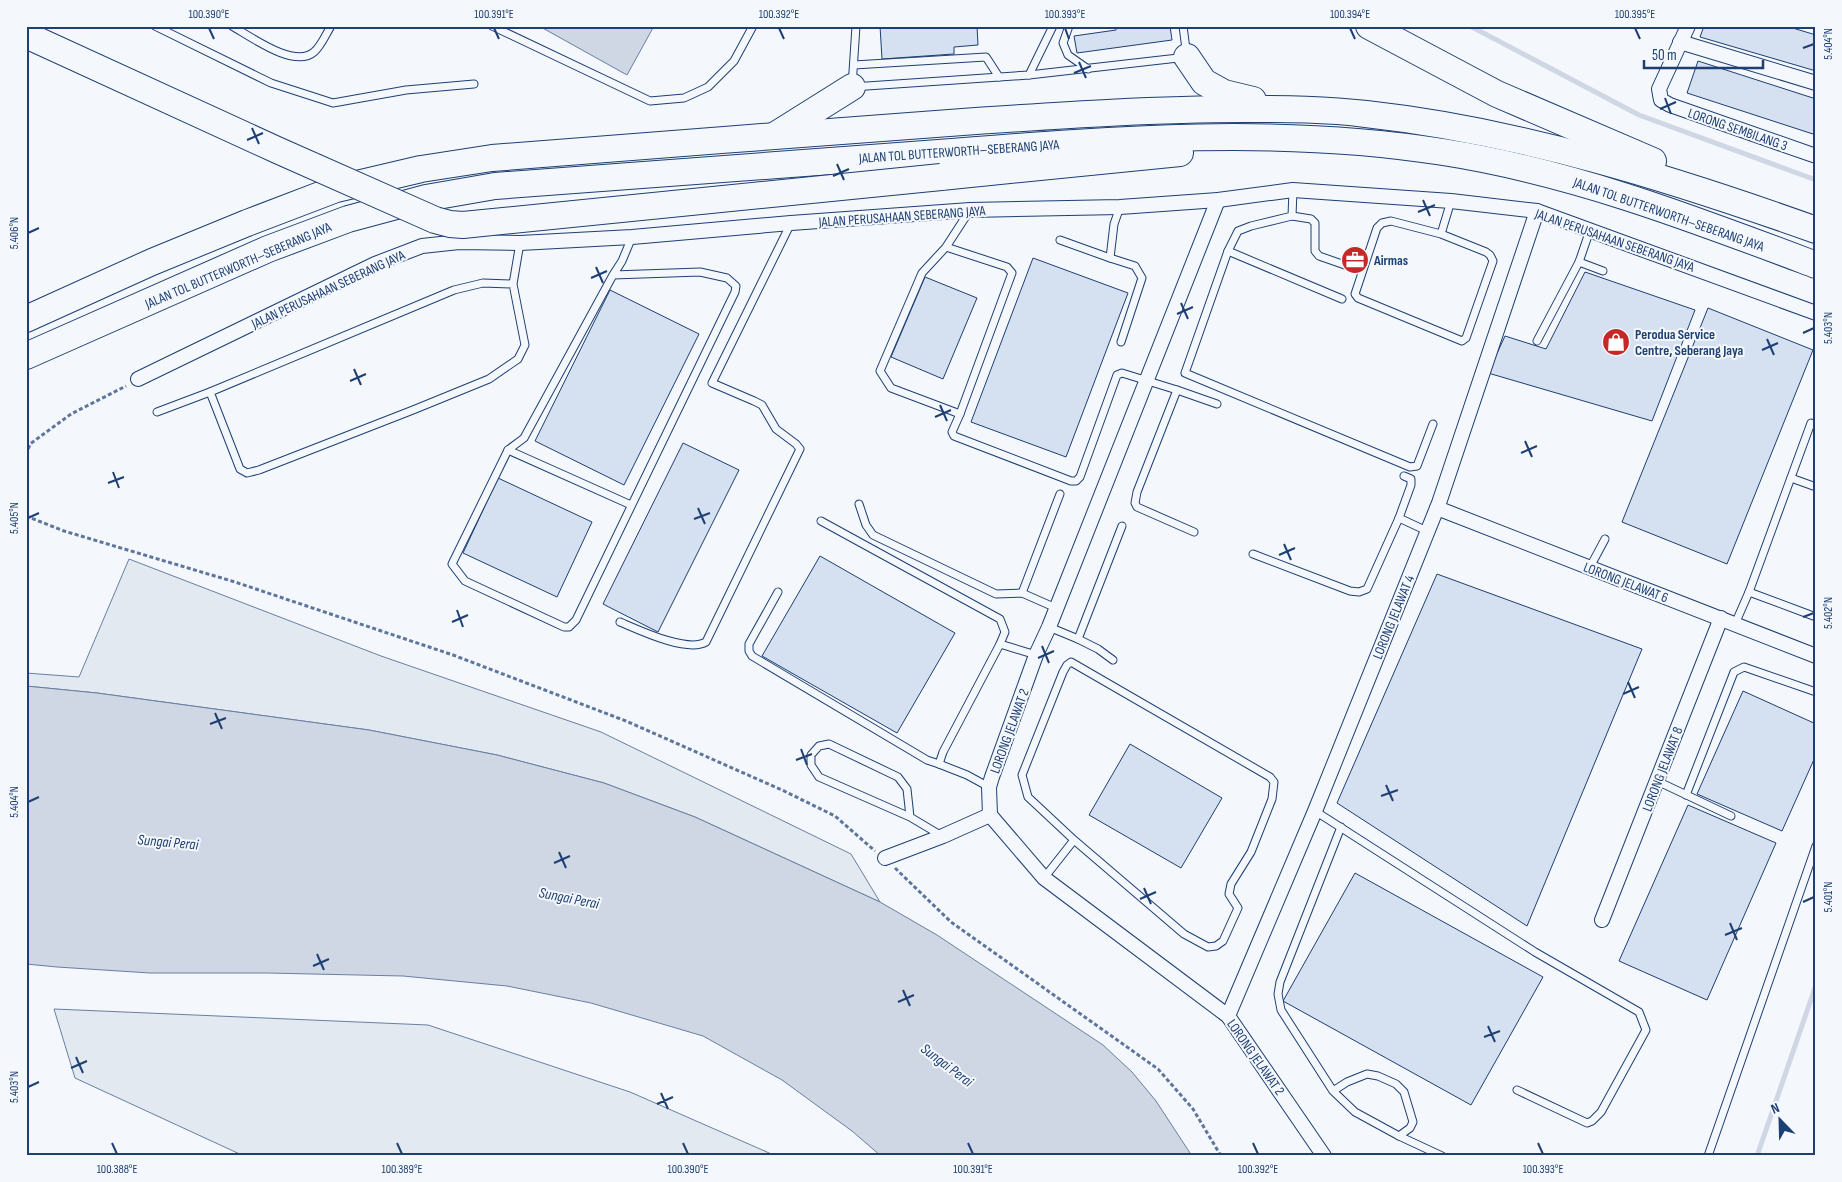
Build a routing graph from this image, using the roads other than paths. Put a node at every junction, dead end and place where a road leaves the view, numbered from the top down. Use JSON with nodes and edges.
{"nodes":[{"id":1,"x":155,"y":26,"type":"edge"},
{"id":2,"x":232,"y":26,"type":"edge"},
{"id":3,"x":331,"y":26,"type":"edge"},
{"id":4,"x":492,"y":26,"type":"edge"},
{"id":5,"x":753,"y":26,"type":"edge"},
{"id":6,"x":856,"y":26,"type":"edge"},
{"id":7,"x":1053,"y":26,"type":"edge"},
{"id":8,"x":1069,"y":26,"type":"edge"},
{"id":9,"x":1183,"y":26,"type":"edge"},
{"id":10,"x":1369,"y":26,"type":"edge"},
{"id":11,"x":1688,"y":26,"type":"edge"},
{"id":12,"x":26,"y":35,"type":"edge"},
{"id":13,"x":1680,"y":42,"type":"junction"},
{"id":14,"x":1187,"y":57,"type":"junction"},
{"id":15,"x":1088,"y":68,"type":"junction"},
{"id":16,"x":1029,"y":75,"type":"junction"},
{"id":17,"x":853,"y":76,"type":"junction"},
{"id":18,"x":999,"y":77,"type":"junction"},
{"id":19,"x":1816,"y":83,"type":"edge"},
{"id":20,"x":474,"y":84,"type":"dead end"},
{"id":21,"x":1293,"y":109,"type":"junction"},
{"id":22,"x":774,"y":136,"type":"junction"},
{"id":23,"x":1295,"y":137,"type":"junction"},
{"id":24,"x":1816,"y":156,"type":"edge"},
{"id":25,"x":1292,"y":190,"type":"junction"},
{"id":26,"x":1218,"y":200,"type":"junction"},
{"id":27,"x":1451,"y":201,"type":"junction"},
{"id":28,"x":1748,"y":206,"type":"junction"},
{"id":29,"x":1120,"y":207,"type":"junction"},
{"id":30,"x":970,"y":210,"type":"junction"},
{"id":31,"x":1537,"y":211,"type":"junction"},
{"id":32,"x":1292,"y":216,"type":"junction"},
{"id":33,"x":791,"y":223,"type":"junction"},
{"id":34,"x":1590,"y":229,"type":"junction"},
{"id":35,"x":1816,"y":230,"type":"edge"},
{"id":36,"x":1441,"y":234,"type":"junction"},
{"id":37,"x":632,"y":237,"type":"junction"},
{"id":38,"x":1060,"y":240,"type":"dead end"},
{"id":39,"x":520,"y":243,"type":"junction"},
{"id":40,"x":946,"y":247,"type":"junction"},
{"id":41,"x":1228,"y":251,"type":"junction"},
{"id":42,"x":1110,"y":258,"type":"junction"},
{"id":43,"x":1579,"y":262,"type":"junction"},
{"id":44,"x":1816,"y":265,"type":"edge"},
{"id":45,"x":1604,"y":270,"type":"dead end"},
{"id":46,"x":1362,"y":271,"type":"junction"},
{"id":47,"x":613,"y":276,"type":"junction"},
{"id":48,"x":512,"y":284,"type":"junction"},
{"id":49,"x":1342,"y":299,"type":"dead end"},
{"id":50,"x":1816,"y":313,"type":"edge"},
{"id":51,"x":26,"y":319,"type":"edge"},
{"id":52,"x":1121,"y":342,"type":"dead end"},
{"id":53,"x":1537,"y":342,"type":"dead end"},
{"id":54,"x":26,"y":356,"type":"edge"},
{"id":55,"x":138,"y":379,"type":"road end"},
{"id":56,"x":1146,"y":381,"type":"junction"},
{"id":57,"x":1178,"y":390,"type":"junction"},
{"id":58,"x":210,"y":392,"type":"junction"},
{"id":59,"x":1217,"y":404,"type":"dead end"},
{"id":60,"x":157,"y":412,"type":"dead end"},
{"id":61,"x":960,"y":414,"type":"junction"},
{"id":62,"x":1810,"y":422,"type":"dead end"},
{"id":63,"x":1433,"y":424,"type":"dead end"},
{"id":64,"x":508,"y":450,"type":"junction"},
{"id":65,"x":1404,"y":476,"type":"dead end"},
{"id":66,"x":1791,"y":478,"type":"junction"},
{"id":67,"x":1816,"y":487,"type":"edge"},
{"id":68,"x":1060,"y":494,"type":"dead end"},
{"id":69,"x":860,"y":504,"type":"dead end"},
{"id":70,"x":631,"y":505,"type":"junction"},
{"id":71,"x":1437,"y":508,"type":"junction"},
{"id":72,"x":1398,"y":518,"type":"junction"},
{"id":73,"x":822,"y":521,"type":"dead end"},
{"id":74,"x":1122,"y":526,"type":"dead end"},
{"id":75,"x":1426,"y":531,"type":"junction"},
{"id":76,"x":1194,"y":532,"type":"dead end"},
{"id":77,"x":1605,"y":539,"type":"dead end"},
{"id":78,"x":1253,"y":554,"type":"dead end"},
{"id":79,"x":1590,"y":567,"type":"junction"},
{"id":80,"x":778,"y":592,"type":"dead end"},
{"id":81,"x":1749,"y":592,"type":"junction"},
{"id":82,"x":1022,"y":593,"type":"junction"},
{"id":83,"x":1056,"y":608,"type":"junction"},
{"id":84,"x":1816,"y":617,"type":"edge"},
{"id":85,"x":1720,"y":618,"type":"junction"},
{"id":86,"x":620,"y":622,"type":"dead end"},
{"id":87,"x":1735,"y":624,"type":"junction"},
{"id":88,"x":1049,"y":627,"type":"junction"},
{"id":89,"x":1078,"y":639,"type":"junction"},
{"id":90,"x":1000,"y":644,"type":"junction"},
{"id":91,"x":1036,"y":655,"type":"junction"},
{"id":92,"x":1816,"y":656,"type":"edge"},
{"id":93,"x":1113,"y":660,"type":"dead end"},
{"id":94,"x":1816,"y":692,"type":"edge"},
{"id":95,"x":939,"y":764,"type":"junction"},
{"id":96,"x":1657,"y":782,"type":"junction"},
{"id":97,"x":989,"y":787,"type":"junction"},
{"id":98,"x":1686,"y":795,"type":"junction"},
{"id":99,"x":1315,"y":811,"type":"junction"},
{"id":100,"x":990,"y":815,"type":"junction"},
{"id":101,"x":1731,"y":816,"type":"dead end"},
{"id":102,"x":910,"y":817,"type":"junction"},
{"id":103,"x":1340,"y":827,"type":"junction"},
{"id":104,"x":943,"y":836,"type":"junction"},
{"id":105,"x":1074,"y":840,"type":"junction"},
{"id":106,"x":1816,"y":846,"type":"edge"},
{"id":107,"x":885,"y":858,"type":"road end"},
{"id":108,"x":1044,"y":878,"type":"junction"},
{"id":109,"x":1602,"y":920,"type":"dead end"},
{"id":110,"x":1228,"y":1016,"type":"junction"},
{"id":111,"x":1333,"y":1090,"type":"junction"},
{"id":112,"x":1517,"y":1090,"type":"dead end"},
{"id":113,"x":1400,"y":1136,"type":"junction"},
{"id":114,"x":1324,"y":1156,"type":"edge"},
{"id":115,"x":1442,"y":1156,"type":"edge"},
{"id":116,"x":1708,"y":1156,"type":"edge"}],
"edges":[{"from":1,"to":20,"type":"lane"},
{"from":2,"to":3,"type":"lane"},
{"from":4,"to":5,"type":"lane"},
{"from":6,"to":17,"type":"lane"},
{"from":7,"to":16,"type":"lane"},
{"from":8,"to":15,"type":"lane"},
{"from":9,"to":14,"type":"lane"},
{"from":10,"to":28,"type":"highway"},
{"from":11,"to":13,"type":"street"},
{"from":12,"to":23,"type":"highway","bridge":true},
{"from":13,"to":19,"type":"street"},
{"from":13,"to":24,"type":"street","name":"LORONG SEMBILANG 3"},
{"from":14,"to":15,"type":"lane"},
{"from":14,"to":21,"type":"highway"},
{"from":15,"to":16,"type":"lane"},
{"from":16,"to":18,"type":"lane"},
{"from":17,"to":18,"type":"lane"},
{"from":17,"to":18,"type":"lane"},
{"from":17,"to":22,"type":"highway"},
{"from":21,"to":22,"type":"highway","name":"JALAN TOL BUTTERWORTH–SEBERANG JAYA"},
{"from":21,"to":28,"type":"highway","name":"JALAN TOL BUTTERWORTH–SEBERANG JAYA"},
{"from":22,"to":51,"type":"highway","name":"JALAN TOL BUTTERWORTH–SEBERANG JAYA"},
{"from":23,"to":44,"type":"highway","name":"JALAN TOL BUTTERWORTH–SEBERANG JAYA"},
{"from":23,"to":54,"type":"highway","name":"JALAN TOL BUTTERWORTH–SEBERANG JAYA"},
{"from":25,"to":26,"type":"street","name":"JALAN PERUSAHAAN SEBERANG JAYA"},
{"from":25,"to":27,"type":"street","name":"JALAN PERUSAHAAN SEBERANG JAYA"},
{"from":25,"to":32,"type":"lane"},
{"from":26,"to":29,"type":"street","name":"JALAN PERUSAHAAN SEBERANG JAYA"},
{"from":26,"to":56,"type":"street","name":"LORONG JELAWAT 2"},
{"from":27,"to":31,"type":"street","name":"JALAN PERUSAHAAN SEBERANG JAYA"},
{"from":27,"to":36,"type":"lane"},
{"from":28,"to":35,"type":"highway","name":"JALAN TOL BUTTERWORTH–SEBERANG JAYA"},
{"from":29,"to":30,"type":"street","name":"JALAN PERUSAHAAN SEBERANG JAYA"},
{"from":29,"to":42,"type":"lane"},
{"from":30,"to":33,"type":"street","name":"JALAN PERUSAHAAN SEBERANG JAYA"},
{"from":30,"to":40,"type":"lane"},
{"from":31,"to":34,"type":"street","name":"JALAN PERUSAHAAN SEBERANG JAYA"},
{"from":31,"to":71,"type":"street","name":"LORONG JELAWAT 4"},
{"from":32,"to":41,"type":"lane"},
{"from":32,"to":46,"type":"lane"},
{"from":33,"to":37,"type":"street","name":"JALAN PERUSAHAAN SEBERANG JAYA"},
{"from":33,"to":86,"type":"lane"},
{"from":34,"to":43,"type":"lane"},
{"from":34,"to":50,"type":"street","name":"JALAN PERUSAHAAN SEBERANG JAYA"},
{"from":36,"to":46,"type":"lane"},
{"from":36,"to":46,"type":"lane"},
{"from":37,"to":39,"type":"street","name":"JALAN PERUSAHAAN SEBERANG JAYA"},
{"from":37,"to":47,"type":"lane"},
{"from":38,"to":42,"type":"lane"},
{"from":39,"to":48,"type":"lane"},
{"from":39,"to":55,"type":"street","name":"JALAN PERUSAHAAN SEBERANG JAYA"},
{"from":40,"to":61,"type":"lane"},
{"from":40,"to":61,"type":"lane"},
{"from":41,"to":49,"type":"lane"},
{"from":41,"to":63,"type":"lane"},
{"from":42,"to":52,"type":"lane"},
{"from":43,"to":45,"type":"lane"},
{"from":43,"to":53,"type":"lane"},
{"from":47,"to":64,"type":"lane"},
{"from":47,"to":70,"type":"lane"},
{"from":48,"to":58,"type":"lane"},
{"from":48,"to":58,"type":"lane"},
{"from":56,"to":57,"type":"lane"},
{"from":56,"to":61,"type":"lane"},
{"from":56,"to":83,"type":"street","name":"LORONG JELAWAT 2"},
{"from":57,"to":59,"type":"lane"},
{"from":57,"to":76,"type":"lane"},
{"from":58,"to":60,"type":"lane"},
{"from":62,"to":66,"type":"lane"},
{"from":64,"to":70,"type":"lane"},
{"from":64,"to":70,"type":"lane"},
{"from":65,"to":72,"type":"lane"},
{"from":66,"to":67,"type":"lane"},
{"from":66,"to":81,"type":"lane"},
{"from":68,"to":82,"type":"lane"},
{"from":69,"to":82,"type":"lane"},
{"from":71,"to":75,"type":"street","name":"LORONG JELAWAT 4"},
{"from":71,"to":79,"type":"street","name":"LORONG JELAWAT 6"},
{"from":72,"to":75,"type":"lane"},
{"from":72,"to":78,"type":"lane"},
{"from":73,"to":90,"type":"lane"},
{"from":74,"to":89,"type":"lane"},
{"from":75,"to":99,"type":"street","name":"LORONG JELAWAT 4"},
{"from":77,"to":79,"type":"lane"},
{"from":79,"to":85,"type":"street","name":"LORONG JELAWAT 6"},
{"from":80,"to":95,"type":"lane"},
{"from":81,"to":84,"type":"lane"},
{"from":81,"to":87,"type":"lane"},
{"from":82,"to":83,"type":"lane"},
{"from":83,"to":88,"type":"street","name":"LORONG JELAWAT 2"},
{"from":85,"to":87,"type":"street","name":"LORONG JELAWAT 6"},
{"from":85,"to":96,"type":"street","name":"LORONG JELAWAT 8"},
{"from":87,"to":92,"type":"street","name":"LORONG JELAWAT 6"},
{"from":88,"to":89,"type":"lane"},
{"from":88,"to":91,"type":"street","name":"LORONG JELAWAT 2"},
{"from":89,"to":93,"type":"lane"},
{"from":90,"to":91,"type":"lane"},
{"from":90,"to":95,"type":"lane"},
{"from":91,"to":97,"type":"street","name":"LORONG JELAWAT 2"},
{"from":94,"to":98,"type":"lane"},
{"from":95,"to":97,"type":"lane"},
{"from":96,"to":98,"type":"lane"},
{"from":96,"to":109,"type":"street","name":"LORONG JELAWAT 8"},
{"from":97,"to":100,"type":"street","name":"LORONG JELAWAT 2"},
{"from":98,"to":101,"type":"lane"},
{"from":99,"to":103,"type":"lane"},
{"from":99,"to":110,"type":"street","name":"LORONG JELAWAT 4"},
{"from":100,"to":104,"type":"street"},
{"from":100,"to":108,"type":"street","name":"LORONG JELAWAT 2"},
{"from":102,"to":102,"type":"lane"},
{"from":102,"to":104,"type":"lane"},
{"from":103,"to":111,"type":"lane"},
{"from":103,"to":112,"type":"lane"},
{"from":104,"to":107,"type":"street"},
{"from":105,"to":105,"type":"lane"},
{"from":105,"to":108,"type":"lane"},
{"from":106,"to":116,"type":"lane"},
{"from":108,"to":110,"type":"street","name":"LORONG JELAWAT 2"},
{"from":110,"to":114,"type":"street","name":"LORONG JELAWAT 2"},
{"from":111,"to":113,"type":"lane"},
{"from":111,"to":113,"type":"lane"},
{"from":113,"to":115,"type":"lane"}]}
